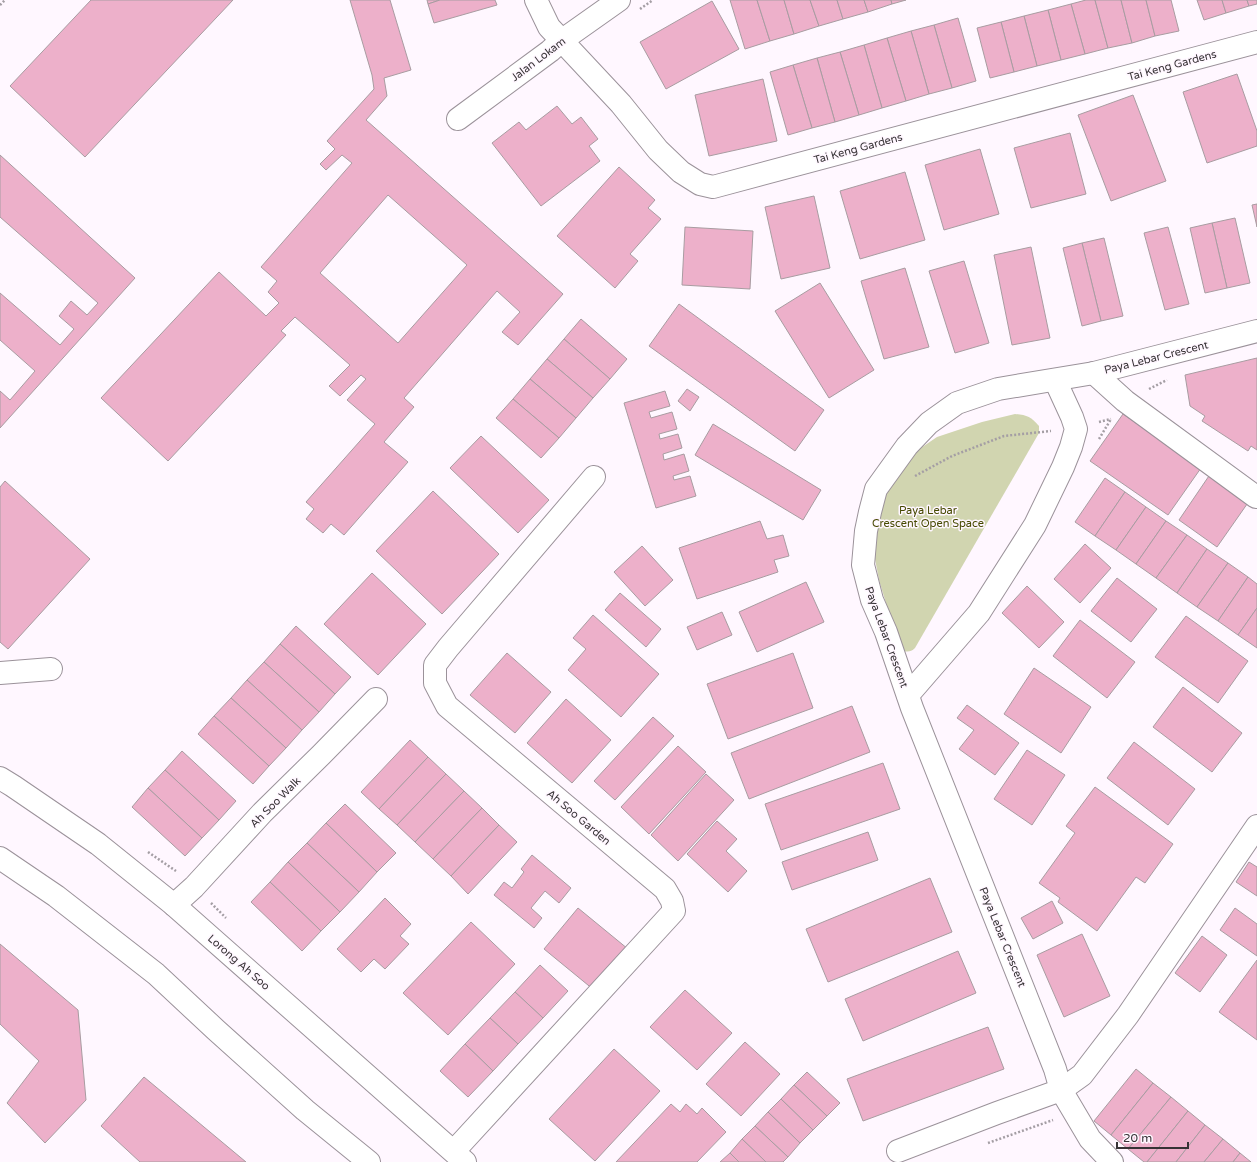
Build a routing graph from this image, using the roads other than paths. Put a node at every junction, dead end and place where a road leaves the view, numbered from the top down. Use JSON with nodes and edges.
{"nodes":[{"id":1,"x":536,"y":0,"type":"edge"},
{"id":2,"x":619,"y":0,"type":"edge"},
{"id":3,"x":561,"y":41,"type":"junction"},
{"id":4,"x":1257,"y":42,"type":"edge"},
{"id":5,"x":458,"y":120,"type":"dead end"},
{"id":6,"x":1257,"y":331,"type":"edge"},
{"id":7,"x":1094,"y":373,"type":"junction"},
{"id":8,"x":1055,"y":380,"type":"junction"},
{"id":9,"x":594,"y":477,"type":"dead end"},
{"id":10,"x":1256,"y":497,"type":"dead end"},
{"id":11,"x":51,"y":669,"type":"dead end"},
{"id":12,"x":0,"y":674,"type":"edge"},
{"id":13,"x":908,"y":695,"type":"junction"},
{"id":14,"x":376,"y":699,"type":"dead end"},
{"id":15,"x":0,"y":778,"type":"edge"},
{"id":16,"x":1257,"y":826,"type":"edge"},
{"id":17,"x":0,"y":858,"type":"edge"},
{"id":18,"x":174,"y":905,"type":"junction"},
{"id":19,"x":1062,"y":1090,"type":"junction"},
{"id":20,"x":898,"y":1151,"type":"dead end"},
{"id":21,"x":459,"y":1157,"type":"edge"},
{"id":22,"x":369,"y":1162,"type":"edge"},
{"id":23,"x":1112,"y":1162,"type":"edge"}],
"edges":[{"from":1,"to":3,"type":"street","name":"Tai Keng Gardens"},
{"from":2,"to":3,"type":"street","name":"Jalan Lokam"},
{"from":3,"to":4,"type":"street","name":"Tai Keng Gardens"},
{"from":3,"to":5,"type":"street","name":"Jalan Lokam"},
{"from":6,"to":7,"type":"street","name":"Paya Lebar Crescent"},
{"from":7,"to":8,"type":"street","name":"Paya Lebar Crescent"},
{"from":7,"to":10,"type":"street"},
{"from":8,"to":13,"type":"street","name":"Paya Lebar Crescent"},
{"from":8,"to":13,"type":"street","name":"Paya Lebar Crescent"},
{"from":9,"to":21,"type":"street","name":"Ah Soo Garden"},
{"from":11,"to":12,"type":"street"},
{"from":13,"to":19,"type":"street","name":"Paya Lebar Crescent"},
{"from":14,"to":18,"type":"street","name":"Ah Soo Walk"},
{"from":15,"to":18,"type":"street","name":"Lorong Ah Soo"},
{"from":16,"to":19,"type":"street"},
{"from":17,"to":22,"type":"street"},
{"from":18,"to":21,"type":"street","name":"Lorong Ah Soo"},
{"from":19,"to":20,"type":"street"},
{"from":19,"to":23,"type":"street","name":"Paya Lebar Crescent"}]}
